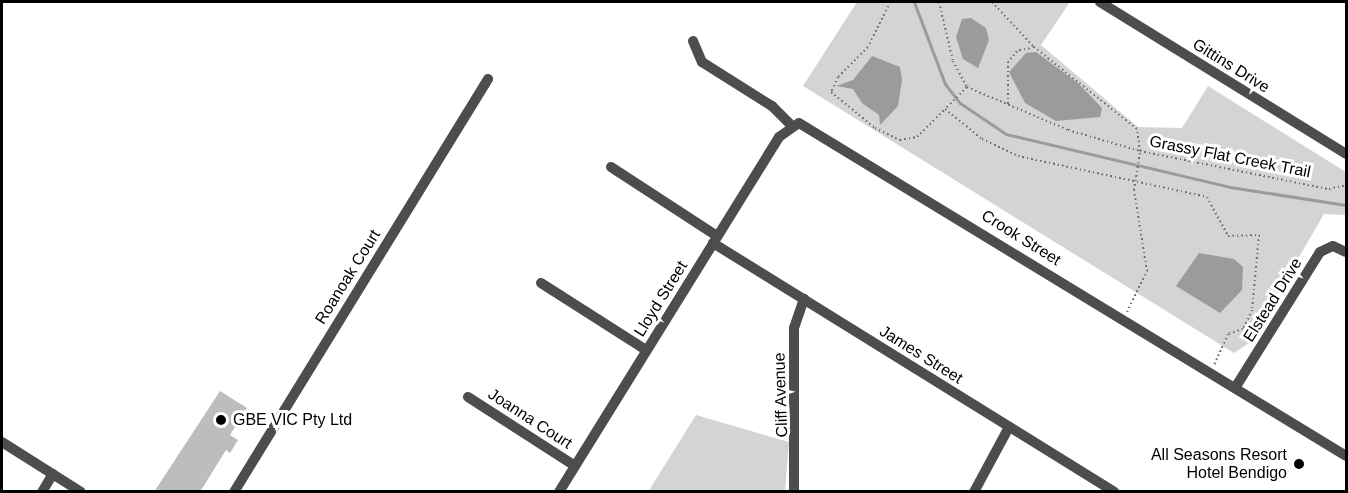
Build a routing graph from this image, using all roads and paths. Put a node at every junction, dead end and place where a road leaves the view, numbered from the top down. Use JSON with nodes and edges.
{"nodes":[{"id":1,"x":890,"y":2,"type":"edge"},
{"id":2,"x":939,"y":2,"type":"edge"},
{"id":3,"x":992,"y":2,"type":"edge"},
{"id":4,"x":1100,"y":2,"type":"edge"},
{"id":5,"x":693,"y":41,"type":"dead end"},
{"id":6,"x":1034,"y":47,"type":"junction"},
{"id":7,"x":488,"y":79,"type":"dead end"},
{"id":8,"x":967,"y":87,"type":"junction"},
{"id":9,"x":1008,"y":104,"type":"junction"},
{"id":10,"x":947,"y":107,"type":"junction"},
{"id":11,"x":791,"y":125,"type":"junction"},
{"id":12,"x":1140,"y":152,"type":"junction"},
{"id":13,"x":1347,"y":154,"type":"edge"},
{"id":14,"x":611,"y":167,"type":"dead end"},
{"id":15,"x":1135,"y":180,"type":"junction"},
{"id":16,"x":1347,"y":185,"type":"edge"},
{"id":17,"x":715,"y":240,"type":"junction"},
{"id":18,"x":1347,"y":252,"type":"edge"},
{"id":19,"x":541,"y":283,"type":"dead end"},
{"id":20,"x":804,"y":299,"type":"junction"},
{"id":21,"x":1122,"y":319,"type":"junction"},
{"id":22,"x":646,"y":350,"type":"junction"},
{"id":23,"x":1209,"y":372,"type":"junction"},
{"id":24,"x":1235,"y":388,"type":"junction"},
{"id":25,"x":468,"y":397,"type":"dead end"},
{"id":26,"x":1009,"y":427,"type":"junction"},
{"id":27,"x":2,"y":442,"type":"edge"},
{"id":28,"x":1347,"y":456,"type":"edge"},
{"id":29,"x":575,"y":466,"type":"junction"},
{"id":30,"x":53,"y":474,"type":"junction"},
{"id":31,"x":42,"y":492,"type":"edge"},
{"id":32,"x":81,"y":492,"type":"edge"},
{"id":33,"x":234,"y":492,"type":"edge"},
{"id":34,"x":559,"y":492,"type":"edge"},
{"id":35,"x":794,"y":492,"type":"edge"},
{"id":36,"x":974,"y":492,"type":"edge"},
{"id":37,"x":1114,"y":492,"type":"edge"}],
"edges":[{"from":1,"to":10,"type":"path"},
{"from":2,"to":8,"type":"path"},
{"from":3,"to":6,"type":"path"},
{"from":4,"to":13,"type":"street","name":"Gittins Drive"},
{"from":5,"to":11,"type":"street"},
{"from":6,"to":9,"type":"path"},
{"from":6,"to":12,"type":"path"},
{"from":7,"to":33,"type":"street","name":"Roanoak Court"},
{"from":8,"to":9,"type":"path"},
{"from":8,"to":10,"type":"path"},
{"from":9,"to":12,"type":"path"},
{"from":10,"to":15,"type":"path"},
{"from":11,"to":17,"type":"street","name":"Lloyd Street"},
{"from":11,"to":21,"type":"street","name":"Crook Street"},
{"from":12,"to":15,"type":"path","name":"Grassy Flat Creek Trail"},
{"from":12,"to":16,"type":"path","name":"Grassy Flat Creek Trail"},
{"from":14,"to":17,"type":"street","name":"James Street"},
{"from":15,"to":21,"type":"path"},
{"from":15,"to":23,"type":"path"},
{"from":17,"to":20,"type":"street","name":"James Street"},
{"from":17,"to":22,"type":"street","name":"Lloyd Street"},
{"from":18,"to":24,"type":"street","name":"Elstead Drive"},
{"from":19,"to":22,"type":"street"},
{"from":20,"to":26,"type":"street","name":"James Street"},
{"from":20,"to":35,"type":"street","name":"Cliff Avenue"},
{"from":21,"to":23,"type":"street","name":"Crook Street"},
{"from":22,"to":29,"type":"street","name":"Lloyd Street"},
{"from":23,"to":24,"type":"street","name":"Crook Street"},
{"from":24,"to":28,"type":"street","name":"Crook Street"},
{"from":25,"to":29,"type":"street","name":"Joanna Court"},
{"from":26,"to":36,"type":"street"},
{"from":26,"to":37,"type":"street","name":"James Street"},
{"from":27,"to":30,"type":"street"},
{"from":29,"to":34,"type":"street","name":"Lloyd Street"},
{"from":30,"to":31,"type":"street"},
{"from":30,"to":32,"type":"street"}]}
